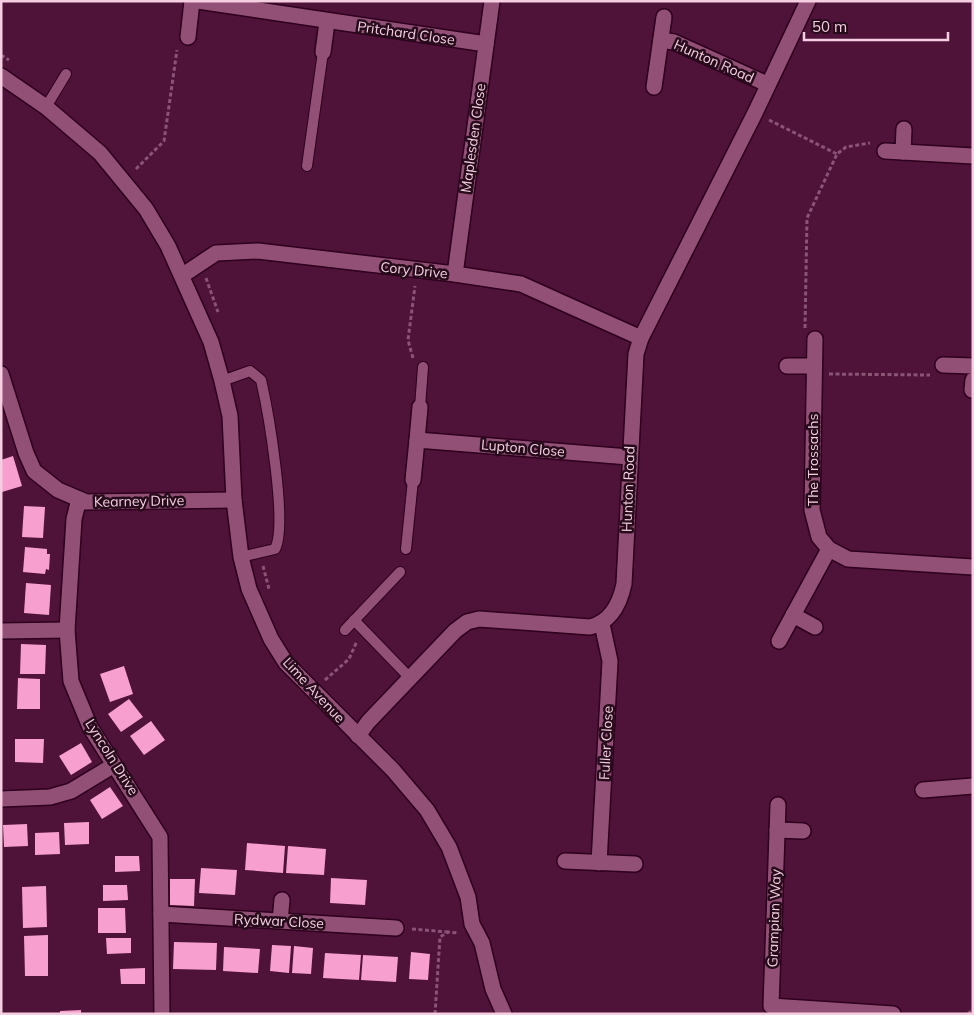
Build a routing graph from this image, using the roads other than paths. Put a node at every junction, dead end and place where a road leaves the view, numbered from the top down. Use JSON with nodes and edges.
{"nodes":[{"id":1,"x":192,"y":1,"type":"edge"},
{"id":2,"x":198,"y":1,"type":"edge"},
{"id":3,"x":492,"y":1,"type":"edge"},
{"id":4,"x":808,"y":1,"type":"edge"},
{"id":5,"x":664,"y":16,"type":"dead end"},
{"id":6,"x":326,"y":22,"type":"junction"},
{"id":7,"x":188,"y":37,"type":"dead end"},
{"id":8,"x":661,"y":40,"type":"junction"},
{"id":9,"x":486,"y":44,"type":"junction"},
{"id":10,"x":322,"y":52,"type":"joint"},
{"id":11,"x":66,"y":74,"type":"dead end"},
{"id":12,"x":1,"y":76,"type":"edge"},
{"id":13,"x":767,"y":84,"type":"junction"},
{"id":14,"x":654,"y":87,"type":"dead end"},
{"id":15,"x":46,"y":107,"type":"junction"},
{"id":16,"x":904,"y":129,"type":"dead end"},
{"id":17,"x":886,"y":151,"type":"road end"},
{"id":18,"x":903,"y":152,"type":"junction"},
{"id":19,"x":973,"y":156,"type":"edge"},
{"id":20,"x":307,"y":166,"type":"dead end"},
{"id":21,"x":455,"y":274,"type":"junction"},
{"id":22,"x":183,"y":275,"type":"junction"},
{"id":23,"x":641,"y":338,"type":"junction"},
{"id":24,"x":815,"y":339,"type":"road end"},
{"id":25,"x":943,"y":365,"type":"road end"},
{"id":26,"x":787,"y":366,"type":"dead end"},
{"id":27,"x":973,"y":366,"type":"edge"},
{"id":28,"x":423,"y":367,"type":"dead end"},
{"id":29,"x":814,"y":370,"type":"junction"},
{"id":30,"x":1,"y":374,"type":"edge"},
{"id":31,"x":222,"y":381,"type":"junction"},
{"id":32,"x":420,"y":407,"type":"joint"},
{"id":33,"x":417,"y":440,"type":"junction"},
{"id":34,"x":629,"y":457,"type":"junction"},
{"id":35,"x":412,"y":480,"type":"joint"},
{"id":36,"x":79,"y":499,"type":"junction"},
{"id":37,"x":234,"y":500,"type":"junction"},
{"id":38,"x":406,"y":549,"type":"dead end"},
{"id":39,"x":829,"y":549,"type":"junction"},
{"id":40,"x":241,"y":557,"type":"junction"},
{"id":41,"x":973,"y":567,"type":"edge"},
{"id":42,"x":400,"y":572,"type":"dead end"},
{"id":43,"x":793,"y":615,"type":"junction"},
{"id":44,"x":354,"y":620,"type":"junction"},
{"id":45,"x":602,"y":624,"type":"junction"},
{"id":46,"x":815,"y":628,"type":"dead end"},
{"id":47,"x":67,"y":630,"type":"junction"},
{"id":48,"x":345,"y":630,"type":"dead end"},
{"id":49,"x":1,"y":631,"type":"edge"},
{"id":50,"x":779,"y":640,"type":"dead end"},
{"id":51,"x":410,"y":678,"type":"junction"},
{"id":52,"x":358,"y":736,"type":"junction"},
{"id":53,"x":114,"y":765,"type":"junction"},
{"id":54,"x":973,"y":786,"type":"edge"},
{"id":55,"x":923,"y":790,"type":"dead end"},
{"id":56,"x":1,"y":799,"type":"edge"},
{"id":57,"x":778,"y":806,"type":"dead end"},
{"id":58,"x":777,"y":830,"type":"junction"},
{"id":59,"x":803,"y":831,"type":"dead end"},
{"id":60,"x":565,"y":861,"type":"dead end"},
{"id":61,"x":599,"y":862,"type":"junction"},
{"id":62,"x":635,"y":864,"type":"dead end"},
{"id":63,"x":282,"y":900,"type":"dead end"},
{"id":64,"x":161,"y":914,"type":"junction"},
{"id":65,"x":280,"y":921,"type":"junction"},
{"id":66,"x":396,"y":928,"type":"road end"},
{"id":67,"x":771,"y":1010,"type":"edge"},
{"id":68,"x":162,"y":1014,"type":"edge"},
{"id":69,"x":504,"y":1014,"type":"edge"},
{"id":70,"x":893,"y":1014,"type":"edge"}],
"edges":[{"from":1,"to":7,"type":"street"},
{"from":2,"to":6,"type":"street","name":"Pritchard Close"},
{"from":3,"to":9,"type":"street","name":"Maplesden Close"},
{"from":4,"to":13,"type":"street","name":"Hunton Road"},
{"from":5,"to":8,"type":"street","name":"Hunton Road"},
{"from":6,"to":9,"type":"street","name":"Pritchard Close"},
{"from":6,"to":10,"type":"street"},
{"from":8,"to":13,"type":"street","name":"Hunton Road"},
{"from":8,"to":14,"type":"street","name":"Hunton Road"},
{"from":9,"to":21,"type":"street","name":"Maplesden Close"},
{"from":10,"to":20,"type":"lane"},
{"from":11,"to":15,"type":"lane"},
{"from":12,"to":15,"type":"street","name":"Lime Avenue"},
{"from":13,"to":23,"type":"street","name":"Hunton Road"},
{"from":15,"to":22,"type":"street","name":"Lime Avenue"},
{"from":16,"to":18,"type":"street"},
{"from":17,"to":18,"type":"street"},
{"from":18,"to":19,"type":"street"},
{"from":21,"to":22,"type":"street","name":"Cory Drive"},
{"from":21,"to":23,"type":"street","name":"Cory Drive"},
{"from":22,"to":31,"type":"street","name":"Lime Avenue"},
{"from":23,"to":34,"type":"street","name":"Hunton Road"},
{"from":24,"to":29,"type":"street","name":"The Trossachs"},
{"from":25,"to":27,"type":"street"},
{"from":26,"to":29,"type":"street"},
{"from":28,"to":32,"type":"lane"},
{"from":29,"to":39,"type":"street","name":"The Trossachs"},
{"from":30,"to":36,"type":"street","name":"Kearney Drive"},
{"from":31,"to":37,"type":"street","name":"Lime Avenue"},
{"from":31,"to":40,"type":"lane"},
{"from":32,"to":33,"type":"street"},
{"from":33,"to":34,"type":"street","name":"Lupton Close"},
{"from":33,"to":35,"type":"street"},
{"from":34,"to":45,"type":"street","name":"Hunton Road"},
{"from":35,"to":38,"type":"lane"},
{"from":36,"to":37,"type":"street","name":"Kearney Drive"},
{"from":36,"to":47,"type":"street","name":"Lyncoln Drive"},
{"from":37,"to":40,"type":"street","name":"Lime Avenue"},
{"from":39,"to":41,"type":"street"},
{"from":39,"to":43,"type":"street"},
{"from":40,"to":52,"type":"street","name":"Lime Avenue"},
{"from":42,"to":44,"type":"lane"},
{"from":43,"to":46,"type":"street"},
{"from":43,"to":50,"type":"street"},
{"from":44,"to":48,"type":"lane"},
{"from":44,"to":51,"type":"lane"},
{"from":45,"to":51,"type":"street"},
{"from":45,"to":61,"type":"street","name":"Fuller Close"},
{"from":47,"to":49,"type":"street"},
{"from":47,"to":53,"type":"street","name":"Lyncoln Drive"},
{"from":51,"to":52,"type":"street"},
{"from":52,"to":69,"type":"street","name":"Lime Avenue"},
{"from":53,"to":56,"type":"street"},
{"from":53,"to":64,"type":"street","name":"Lyncoln Drive"},
{"from":54,"to":55,"type":"street"},
{"from":57,"to":58,"type":"street","name":"Grampian Way"},
{"from":58,"to":59,"type":"street"},
{"from":58,"to":67,"type":"street","name":"Grampian Way"},
{"from":60,"to":61,"type":"street"},
{"from":61,"to":62,"type":"street"},
{"from":63,"to":65,"type":"street"},
{"from":64,"to":65,"type":"street","name":"Rydwar Close"},
{"from":64,"to":68,"type":"street","name":"Lyncoln Drive"},
{"from":65,"to":66,"type":"street","name":"Rydwar Close"},
{"from":67,"to":70,"type":"street","name":"Grampian Way"}]}
